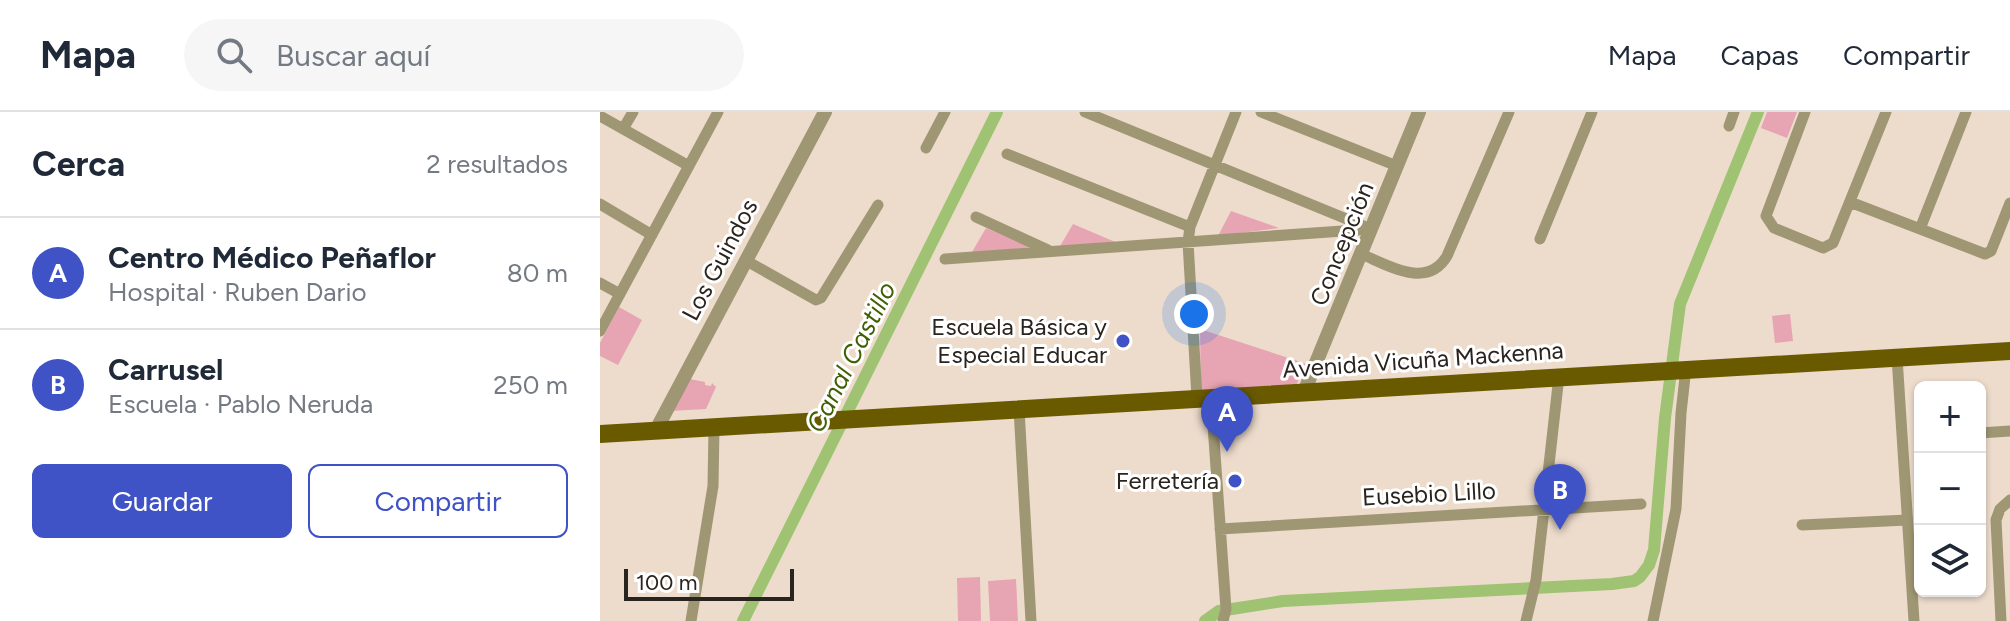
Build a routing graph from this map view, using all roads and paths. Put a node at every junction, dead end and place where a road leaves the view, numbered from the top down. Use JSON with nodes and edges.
{"nodes":[{"id":1,"x":633,"y":112,"type":"edge"},
{"id":2,"x":718,"y":112,"type":"edge"},
{"id":3,"x":825,"y":112,"type":"edge"},
{"id":4,"x":945,"y":112,"type":"edge"},
{"id":5,"x":1085,"y":112,"type":"edge"},
{"id":6,"x":1236,"y":112,"type":"edge"},
{"id":7,"x":1261,"y":112,"type":"edge"},
{"id":8,"x":1419,"y":112,"type":"edge"},
{"id":9,"x":1509,"y":112,"type":"edge"},
{"id":10,"x":1592,"y":112,"type":"edge"},
{"id":11,"x":1734,"y":112,"type":"edge"},
{"id":12,"x":1805,"y":112,"type":"edge"},
{"id":13,"x":1886,"y":112,"type":"edge"},
{"id":14,"x":1966,"y":112,"type":"edge"},
{"id":15,"x":600,"y":116,"type":"edge"},
{"id":16,"x":1729,"y":126,"type":"dead end"},
{"id":17,"x":623,"y":129,"type":"junction"},
{"id":18,"x":926,"y":148,"type":"dead end"},
{"id":19,"x":1007,"y":154,"type":"dead end"},
{"id":20,"x":1215,"y":165,"type":"junction"},
{"id":21,"x":689,"y":166,"type":"junction"},
{"id":22,"x":1397,"y":166,"type":"junction"},
{"id":23,"x":1850,"y":202,"type":"junction"},
{"id":24,"x":2010,"y":203,"type":"edge"},
{"id":25,"x":600,"y":204,"type":"edge"},
{"id":26,"x":878,"y":205,"type":"dead end"},
{"id":27,"x":976,"y":217,"type":"dead end"},
{"id":28,"x":1190,"y":227,"type":"junction"},
{"id":29,"x":1371,"y":229,"type":"junction"},
{"id":30,"x":1920,"y":229,"type":"junction"},
{"id":31,"x":652,"y":235,"type":"junction"},
{"id":32,"x":1540,"y":239,"type":"dead end"},
{"id":33,"x":1188,"y":242,"type":"junction"},
{"id":34,"x":1052,"y":252,"type":"junction"},
{"id":35,"x":1361,"y":254,"type":"junction"},
{"id":36,"x":945,"y":259,"type":"dead end"},
{"id":37,"x":745,"y":260,"type":"junction"},
{"id":38,"x":600,"y":283,"type":"edge"},
{"id":39,"x":620,"y":294,"type":"junction"},
{"id":40,"x":600,"y":331,"type":"edge"},
{"id":41,"x":2010,"y":351,"type":"edge"},
{"id":42,"x":1897,"y":357,"type":"junction"},
{"id":43,"x":1686,"y":368,"type":"junction"},
{"id":44,"x":1559,"y":376,"type":"junction"},
{"id":45,"x":1304,"y":392,"type":"junction"},
{"id":46,"x":1204,"y":398,"type":"junction"},
{"id":47,"x":1019,"y":409,"type":"junction"},
{"id":48,"x":714,"y":428,"type":"junction"},
{"id":49,"x":656,"y":430,"type":"junction"},
{"id":50,"x":2010,"y":431,"type":"edge"},
{"id":51,"x":1986,"y":433,"type":"edge"},
{"id":52,"x":600,"y":434,"type":"edge"},
{"id":53,"x":2010,"y":500,"type":"edge"},
{"id":54,"x":1641,"y":504,"type":"dead end"},
{"id":55,"x":1543,"y":510,"type":"junction"},
{"id":56,"x":1907,"y":520,"type":"junction"},
{"id":57,"x":1802,"y":525,"type":"dead end"},
{"id":58,"x":1220,"y":529,"type":"junction"},
{"id":59,"x":2005,"y":603,"type":"edge"},
{"id":60,"x":691,"y":621,"type":"edge"},
{"id":61,"x":1031,"y":621,"type":"edge"},
{"id":62,"x":1223,"y":621,"type":"edge"},
{"id":63,"x":1526,"y":621,"type":"edge"},
{"id":64,"x":1653,"y":621,"type":"edge"},
{"id":65,"x":1914,"y":621,"type":"edge"},
{"id":66,"x":2001,"y":621,"type":"edge"}],
"edges":[{"from":1,"to":17,"type":"street"},
{"from":2,"to":21,"type":"street"},
{"from":3,"to":37,"type":"street","name":"Los Guindos"},
{"from":4,"to":18,"type":"street"},
{"from":5,"to":20,"type":"street"},
{"from":6,"to":20,"type":"street"},
{"from":7,"to":22,"type":"street"},
{"from":8,"to":22,"type":"street","name":"Concepción"},
{"from":9,"to":35,"type":"street"},
{"from":10,"to":32,"type":"street"},
{"from":11,"to":16,"type":"street"},
{"from":12,"to":23,"type":"street"},
{"from":13,"to":23,"type":"street"},
{"from":14,"to":30,"type":"street"},
{"from":15,"to":17,"type":"street"},
{"from":17,"to":21,"type":"street"},
{"from":19,"to":28,"type":"street"},
{"from":20,"to":28,"type":"street"},
{"from":20,"to":29,"type":"street"},
{"from":21,"to":31,"type":"street"},
{"from":22,"to":29,"type":"street","name":"Concepción"},
{"from":23,"to":30,"type":"street"},
{"from":24,"to":30,"type":"street"},
{"from":25,"to":31,"type":"street"},
{"from":26,"to":37,"type":"street"},
{"from":27,"to":34,"type":"street"},
{"from":28,"to":33,"type":"street"},
{"from":29,"to":33,"type":"street"},
{"from":29,"to":35,"type":"street","name":"Concepción"},
{"from":31,"to":39,"type":"street"},
{"from":33,"to":34,"type":"street"},
{"from":33,"to":46,"type":"street"},
{"from":34,"to":36,"type":"street"},
{"from":35,"to":45,"type":"street","name":"Concepción"},
{"from":37,"to":49,"type":"street","name":"Los Guindos"},
{"from":38,"to":39,"type":"street"},
{"from":39,"to":40,"type":"street"},
{"from":41,"to":42,"type":"main road","name":"Avenida Vicuña Mackenna"},
{"from":42,"to":43,"type":"main road","name":"Avenida Vicuña Mackenna"},
{"from":42,"to":56,"type":"street"},
{"from":43,"to":44,"type":"main road","name":"Avenida Vicuña Mackenna"},
{"from":43,"to":64,"type":"street"},
{"from":44,"to":45,"type":"main road","name":"Avenida Vicuña Mackenna"},
{"from":44,"to":55,"type":"street"},
{"from":45,"to":46,"type":"main road","name":"Avenida Vicuña Mackenna"},
{"from":46,"to":47,"type":"main road","name":"Avenida Vicuña Mackenna"},
{"from":46,"to":58,"type":"street"},
{"from":47,"to":48,"type":"main road","name":"Avenida Vicuña Mackenna"},
{"from":47,"to":61,"type":"street"},
{"from":48,"to":49,"type":"main road","name":"Avenida Vicuña Mackenna"},
{"from":48,"to":60,"type":"street"},
{"from":49,"to":52,"type":"main road","name":"Avenida Vicuña Mackenna"},
{"from":50,"to":51,"type":"street"},
{"from":53,"to":59,"type":"street"},
{"from":54,"to":55,"type":"street","name":"Eusebio Lillo"},
{"from":55,"to":58,"type":"street","name":"Eusebio Lillo"},
{"from":55,"to":63,"type":"street"},
{"from":56,"to":57,"type":"street"},
{"from":56,"to":65,"type":"street"},
{"from":58,"to":62,"type":"street"},
{"from":59,"to":66,"type":"street"}]}
